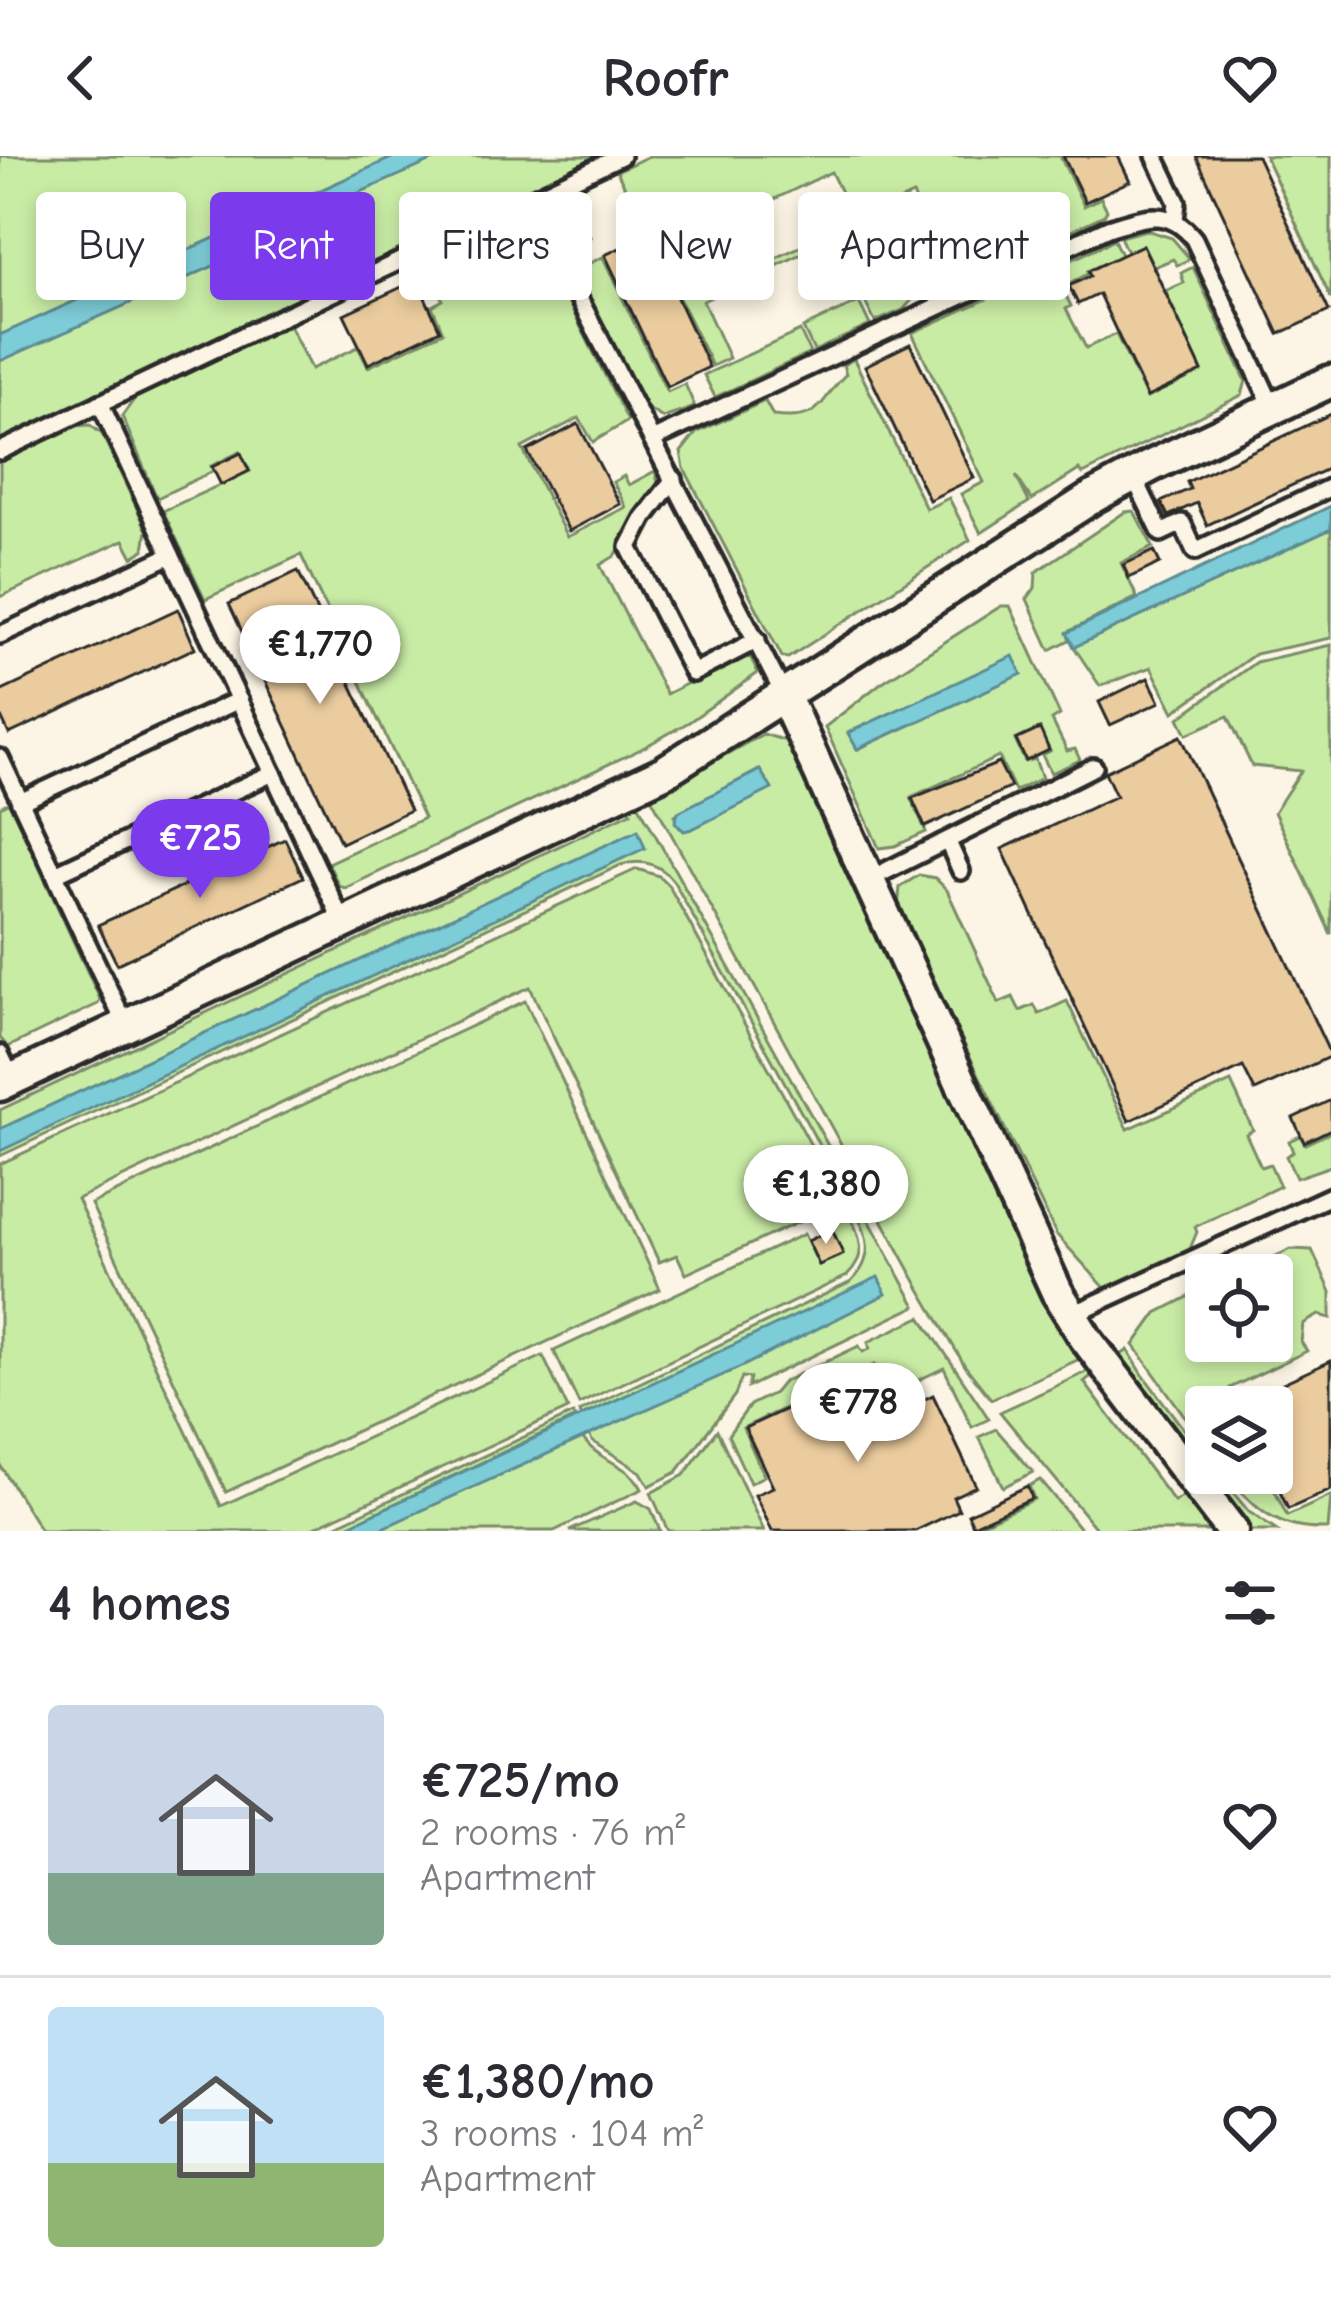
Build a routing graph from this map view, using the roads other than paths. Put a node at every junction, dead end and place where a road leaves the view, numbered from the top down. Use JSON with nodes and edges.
{"nodes":[{"id":1,"x":621,"y":156,"type":"edge"},
{"id":2,"x":1155,"y":156,"type":"edge"},
{"id":3,"x":545,"y":192,"type":"edge"},
{"id":4,"x":1174,"y":220,"type":"junction"},
{"id":5,"x":399,"y":261,"type":"edge"},
{"id":6,"x":578,"y":300,"type":"edge"},
{"id":7,"x":939,"y":300,"type":"edge"},
{"id":8,"x":941,"y":305,"type":"junction"},
{"id":9,"x":1331,"y":381,"type":"edge"},
{"id":10,"x":100,"y":403,"type":"junction"},
{"id":11,"x":1273,"y":408,"type":"junction"},
{"id":12,"x":654,"y":439,"type":"junction"},
{"id":13,"x":0,"y":451,"type":"edge"},
{"id":14,"x":1133,"y":475,"type":"junction"},
{"id":15,"x":674,"y":479,"type":"junction"},
{"id":16,"x":1331,"y":488,"type":"edge"},
{"id":17,"x":171,"y":555,"type":"junction"},
{"id":18,"x":0,"y":635,"type":"edge"},
{"id":19,"x":757,"y":640,"type":"junction"},
{"id":20,"x":785,"y":697,"type":"junction"},
{"id":21,"x":239,"y":700,"type":"junction"},
{"id":22,"x":0,"y":758,"type":"edge"},
{"id":23,"x":1094,"y":767,"type":"dead end"},
{"id":24,"x":273,"y":773,"type":"junction"},
{"id":25,"x":20,"y":802,"type":"junction"},
{"id":26,"x":948,"y":842,"type":"junction"},
{"id":27,"x":961,"y":871,"type":"dead end"},
{"id":28,"x":55,"y":874,"type":"junction"},
{"id":29,"x":870,"y":879,"type":"junction"},
{"id":30,"x":344,"y":923,"type":"junction"},
{"id":31,"x":126,"y":1026,"type":"junction"},
{"id":32,"x":4,"y":1073,"type":"edge"},
{"id":33,"x":1331,"y":1196,"type":"edge"},
{"id":34,"x":1071,"y":1315,"type":"junction"},
{"id":35,"x":1232,"y":1531,"type":"edge"}],
"edges":[{"from":1,"to":3,"type":"lane"},
{"from":2,"to":4,"type":"lane"},
{"from":4,"to":8,"type":"lane"},
{"from":4,"to":11,"type":"lane"},
{"from":5,"to":10,"type":"lane"},
{"from":6,"to":12,"type":"lane"},
{"from":7,"to":8,"type":"lane"},
{"from":8,"to":12,"type":"lane"},
{"from":9,"to":11,"type":"street"},
{"from":10,"to":13,"type":"lane"},
{"from":10,"to":17,"type":"lane"},
{"from":11,"to":14,"type":"street"},
{"from":12,"to":15,"type":"lane"},
{"from":14,"to":16,"type":"lane"},
{"from":14,"to":20,"type":"street"},
{"from":15,"to":19,"type":"lane"},
{"from":15,"to":19,"type":"lane"},
{"from":17,"to":18,"type":"lane"},
{"from":17,"to":21,"type":"lane"},
{"from":19,"to":20,"type":"lane"},
{"from":20,"to":29,"type":"street"},
{"from":20,"to":30,"type":"street"},
{"from":21,"to":24,"type":"lane"},
{"from":21,"to":25,"type":"lane"},
{"from":22,"to":25,"type":"lane"},
{"from":23,"to":26,"type":"lane"},
{"from":24,"to":28,"type":"lane"},
{"from":24,"to":30,"type":"lane"},
{"from":25,"to":28,"type":"lane"},
{"from":26,"to":27,"type":"lane"},
{"from":26,"to":29,"type":"lane"},
{"from":28,"to":31,"type":"lane"},
{"from":29,"to":34,"type":"street"},
{"from":30,"to":31,"type":"street"},
{"from":31,"to":32,"type":"street"},
{"from":33,"to":34,"type":"lane"},
{"from":34,"to":35,"type":"street"}]}
